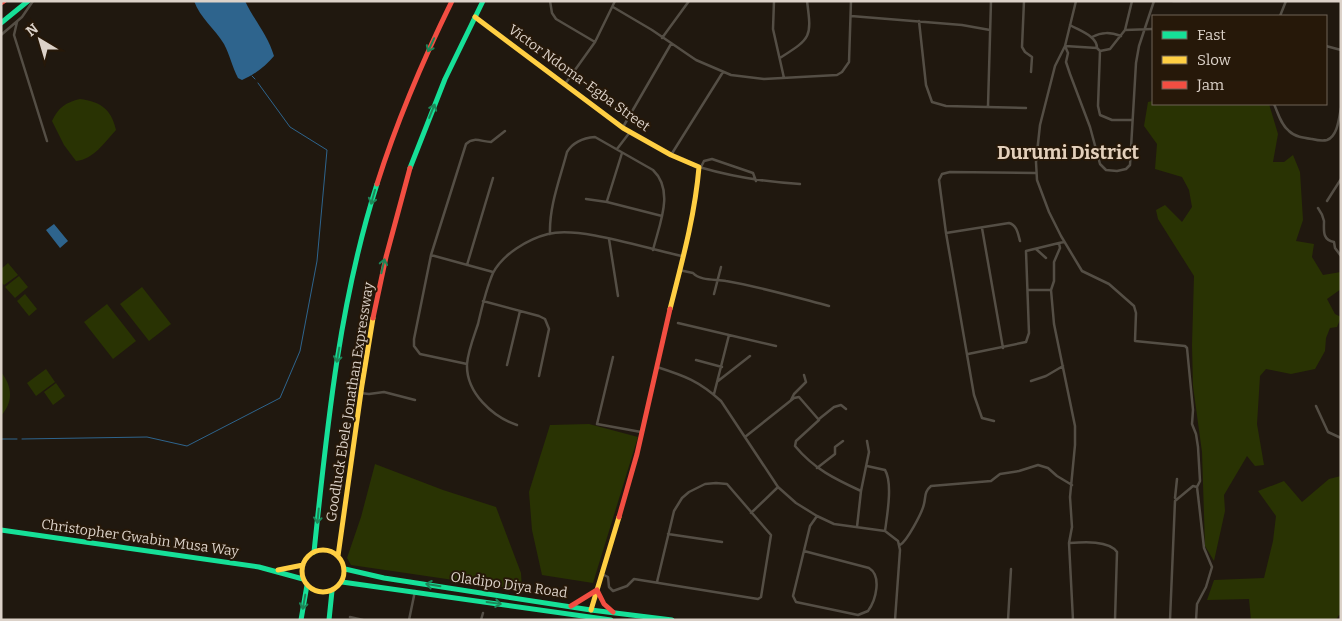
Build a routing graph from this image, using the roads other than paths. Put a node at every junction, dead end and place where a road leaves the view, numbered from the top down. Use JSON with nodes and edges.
{"nodes":[{"id":1,"x":28,"y":1,"type":"edge"},
{"id":2,"x":33,"y":1,"type":"edge"},
{"id":3,"x":452,"y":1,"type":"edge"},
{"id":4,"x":484,"y":1,"type":"edge"},
{"id":5,"x":550,"y":1,"type":"edge"},
{"id":6,"x":615,"y":1,"type":"edge"},
{"id":7,"x":689,"y":1,"type":"edge"},
{"id":8,"x":774,"y":1,"type":"edge"},
{"id":9,"x":807,"y":1,"type":"edge"},
{"id":10,"x":851,"y":1,"type":"edge"},
{"id":11,"x":991,"y":1,"type":"edge"},
{"id":12,"x":1024,"y":1,"type":"edge"},
{"id":13,"x":1076,"y":1,"type":"edge"},
{"id":14,"x":1132,"y":1,"type":"edge"},
{"id":15,"x":1154,"y":1,"type":"edge"},
{"id":16,"x":1173,"y":1,"type":"edge"},
{"id":17,"x":1190,"y":1,"type":"edge"},
{"id":18,"x":1286,"y":1,"type":"edge"},
{"id":19,"x":613,"y":7,"type":"junction"},
{"id":20,"x":1280,"y":15,"type":"edge"},
{"id":21,"x":851,"y":16,"type":"junction"},
{"id":22,"x":475,"y":17,"type":"junction"},
{"id":23,"x":919,"y":21,"type":"junction"},
{"id":24,"x":18,"y":22,"type":"junction"},
{"id":25,"x":1,"y":23,"type":"edge"},
{"id":26,"x":1070,"y":25,"type":"junction"},
{"id":27,"x":1146,"y":28,"type":"junction"},
{"id":28,"x":1152,"y":29,"type":"edge"},
{"id":29,"x":990,"y":30,"type":"junction"},
{"id":30,"x":1125,"y":30,"type":"junction"},
{"id":31,"x":3,"y":34,"type":"edge"},
{"id":32,"x":14,"y":36,"type":"junction"},
{"id":33,"x":1121,"y":36,"type":"junction"},
{"id":34,"x":1092,"y":37,"type":"junction"},
{"id":35,"x":662,"y":38,"type":"junction"},
{"id":36,"x":595,"y":42,"type":"junction"},
{"id":37,"x":671,"y":44,"type":"junction"},
{"id":38,"x":1065,"y":46,"type":"junction"},
{"id":39,"x":1327,"y":46,"type":"edge"},
{"id":40,"x":1099,"y":50,"type":"junction"},
{"id":41,"x":1341,"y":50,"type":"edge"},
{"id":42,"x":780,"y":58,"type":"junction"},
{"id":43,"x":722,"y":72,"type":"junction"},
{"id":44,"x":1031,"y":72,"type":"dead end"},
{"id":45,"x":784,"y":78,"type":"junction"},
{"id":46,"x":565,"y":84,"type":"junction"},
{"id":47,"x":1274,"y":105,"type":"edge"},
{"id":48,"x":988,"y":106,"type":"junction"},
{"id":49,"x":1341,"y":107,"type":"edge"},
{"id":50,"x":1026,"y":108,"type":"dead end"},
{"id":51,"x":1132,"y":120,"type":"junction"},
{"id":52,"x":623,"y":128,"type":"junction"},
{"id":53,"x":505,"y":131,"type":"dead end"},
{"id":54,"x":630,"y":132,"type":"junction"},
{"id":55,"x":47,"y":141,"type":"dead end"},
{"id":56,"x":617,"y":149,"type":"junction"},
{"id":57,"x":622,"y":152,"type":"junction"},
{"id":58,"x":671,"y":155,"type":"junction"},
{"id":59,"x":700,"y":167,"type":"junction"},
{"id":60,"x":1036,"y":173,"type":"junction"},
{"id":61,"x":493,"y":178,"type":"dead end"},
{"id":62,"x":1341,"y":180,"type":"edge"},
{"id":63,"x":756,"y":181,"type":"junction"},
{"id":64,"x":800,"y":184,"type":"dead end"},
{"id":65,"x":586,"y":199,"type":"dead end"},
{"id":66,"x":1327,"y":201,"type":"dead end"},
{"id":67,"x":607,"y":202,"type":"junction"},
{"id":68,"x":1318,"y":208,"type":"dead end"},
{"id":69,"x":662,"y":216,"type":"junction"},
{"id":70,"x":982,"y":228,"type":"junction"},
{"id":71,"x":946,"y":233,"type":"junction"},
{"id":72,"x":550,"y":234,"type":"junction"},
{"id":73,"x":609,"y":239,"type":"junction"},
{"id":74,"x":1020,"y":241,"type":"dead end"},
{"id":75,"x":1064,"y":242,"type":"junction"},
{"id":76,"x":1058,"y":243,"type":"junction"},
{"id":77,"x":1035,"y":249,"type":"junction"},
{"id":78,"x":653,"y":250,"type":"junction"},
{"id":79,"x":432,"y":255,"type":"junction"},
{"id":80,"x":682,"y":256,"type":"junction"},
{"id":81,"x":1341,"y":256,"type":"edge"},
{"id":82,"x":1046,"y":258,"type":"dead end"},
{"id":83,"x":467,"y":265,"type":"junction"},
{"id":84,"x":721,"y":267,"type":"dead end"},
{"id":85,"x":679,"y":270,"type":"junction"},
{"id":86,"x":494,"y":272,"type":"junction"},
{"id":87,"x":718,"y":279,"type":"junction"},
{"id":88,"x":1028,"y":290,"type":"junction"},
{"id":89,"x":1051,"y":290,"type":"junction"},
{"id":90,"x":714,"y":294,"type":"dead end"},
{"id":91,"x":618,"y":296,"type":"dead end"},
{"id":92,"x":484,"y":300,"type":"junction"},
{"id":93,"x":829,"y":306,"type":"dead end"},
{"id":94,"x":520,"y":310,"type":"junction"},
{"id":95,"x":678,"y":323,"type":"dead end"},
{"id":96,"x":729,"y":335,"type":"junction"},
{"id":97,"x":776,"y":346,"type":"dead end"},
{"id":98,"x":1003,"y":348,"type":"junction"},
{"id":99,"x":968,"y":354,"type":"junction"},
{"id":100,"x":750,"y":356,"type":"dead end"},
{"id":101,"x":613,"y":357,"type":"dead end"},
{"id":102,"x":696,"y":360,"type":"dead end"},
{"id":103,"x":467,"y":364,"type":"junction"},
{"id":104,"x":507,"y":365,"type":"dead end"},
{"id":105,"x":1063,"y":366,"type":"junction"},
{"id":106,"x":657,"y":367,"type":"junction"},
{"id":107,"x":722,"y":367,"type":"junction"},
{"id":108,"x":804,"y":375,"type":"dead end"},
{"id":109,"x":539,"y":376,"type":"dead end"},
{"id":110,"x":1031,"y":381,"type":"dead end"},
{"id":111,"x":717,"y":382,"type":"junction"},
{"id":112,"x":360,"y":393,"type":"junction"},
{"id":113,"x":714,"y":394,"type":"junction"},
{"id":114,"x":415,"y":400,"type":"dead end"},
{"id":115,"x":790,"y":401,"type":"junction"},
{"id":116,"x":1316,"y":406,"type":"dead end"},
{"id":117,"x":846,"y":409,"type":"dead end"},
{"id":118,"x":819,"y":419,"type":"junction"},
{"id":119,"x":994,"y":421,"type":"dead end"},
{"id":120,"x":517,"y":425,"type":"dead end"},
{"id":121,"x":641,"y":432,"type":"junction"},
{"id":122,"x":745,"y":437,"type":"junction"},
{"id":123,"x":1341,"y":438,"type":"edge"},
{"id":124,"x":843,"y":441,"type":"dead end"},
{"id":125,"x":867,"y":441,"type":"dead end"},
{"id":126,"x":867,"y":466,"type":"junction"},
{"id":127,"x":817,"y":468,"type":"junction"},
{"id":128,"x":1177,"y":479,"type":"dead end"},
{"id":129,"x":1072,"y":486,"type":"junction"},
{"id":130,"x":778,"y":487,"type":"junction"},
{"id":131,"x":1197,"y":487,"type":"junction"},
{"id":132,"x":861,"y":491,"type":"junction"},
{"id":133,"x":1175,"y":500,"type":"junction"},
{"id":134,"x":751,"y":513,"type":"junction"},
{"id":135,"x":817,"y":516,"type":"junction"},
{"id":136,"x":857,"y":527,"type":"junction"},
{"id":137,"x":1,"y":530,"type":"edge"},
{"id":138,"x":885,"y":531,"type":"junction"},
{"id":139,"x":668,"y":534,"type":"junction"},
{"id":140,"x":722,"y":542,"type":"dead end"},
{"id":141,"x":1069,"y":544,"type":"junction"},
{"id":142,"x":900,"y":545,"type":"junction"},
{"id":143,"x":804,"y":551,"type":"junction"},
{"id":144,"x":314,"y":552,"type":"junction"},
{"id":145,"x":338,"y":556,"type":"junction"},
{"id":146,"x":303,"y":565,"type":"junction"},
{"id":147,"x":345,"y":568,"type":"junction"},
{"id":148,"x":1011,"y":569,"type":"dead end"},
{"id":149,"x":276,"y":570,"type":"junction"},
{"id":150,"x":602,"y":574,"type":"junction"},
{"id":151,"x":303,"y":579,"type":"junction"},
{"id":152,"x":342,"y":582,"type":"junction"},
{"id":153,"x":657,"y":582,"type":"junction"},
{"id":154,"x":307,"y":585,"type":"junction"},
{"id":155,"x":597,"y":590,"type":"junction"},
{"id":156,"x":332,"y":591,"type":"junction"},
{"id":157,"x":415,"y":591,"type":"junction"},
{"id":158,"x":572,"y":606,"type":"junction"},
{"id":159,"x":591,"y":610,"type":"junction"},
{"id":160,"x":613,"y":612,"type":"junction"},
{"id":161,"x":483,"y":613,"type":"dead end"},
{"id":162,"x":589,"y":616,"type":"junction"},
{"id":163,"x":350,"y":618,"type":"dead end"},
{"id":164,"x":301,"y":620,"type":"edge"},
{"id":165,"x":328,"y":620,"type":"edge"},
{"id":166,"x":363,"y":620,"type":"edge"},
{"id":167,"x":409,"y":620,"type":"edge"},
{"id":168,"x":481,"y":620,"type":"edge"},
{"id":169,"x":611,"y":620,"type":"edge"},
{"id":170,"x":672,"y":620,"type":"edge"},
{"id":171,"x":895,"y":620,"type":"edge"},
{"id":172,"x":1008,"y":620,"type":"edge"},
{"id":173,"x":1073,"y":620,"type":"edge"},
{"id":174,"x":1116,"y":620,"type":"edge"},
{"id":175,"x":1170,"y":620,"type":"edge"},
{"id":176,"x":1196,"y":620,"type":"edge"}],
"edges":[{"from":1,"to":25,"type":"main road"},
{"from":2,"to":24,"type":"street"},
{"from":3,"to":144,"type":"main road","name":"Goodluck Ebele Jonathan Expressway","one_way":true},
{"from":4,"to":22,"type":"main road","name":"Goodluck Ebele Jonathan Expressway"},
{"from":5,"to":36,"type":"street"},
{"from":6,"to":19,"type":"street"},
{"from":7,"to":35,"type":"street"},
{"from":8,"to":42,"type":"street"},
{"from":9,"to":42,"type":"street"},
{"from":10,"to":21,"type":"street"},
{"from":11,"to":29,"type":"street"},
{"from":12,"to":44,"type":"street"},
{"from":13,"to":26,"type":"street"},
{"from":14,"to":30,"type":"street"},
{"from":15,"to":27,"type":"street"},
{"from":16,"to":17,"type":"street"},
{"from":18,"to":20,"type":"street"},
{"from":19,"to":35,"type":"street"},
{"from":19,"to":36,"type":"street"},
{"from":21,"to":23,"type":"street"},
{"from":21,"to":45,"type":"street"},
{"from":22,"to":46,"type":"main road","name":"Victor Ndoma-Egba Street"},
{"from":112,"to":22,"type":"main road","name":"Goodluck Ebele Jonathan Expressway","one_way":true},
{"from":23,"to":29,"type":"street"},
{"from":23,"to":48,"type":"street"},
{"from":24,"to":31,"type":"street"},
{"from":24,"to":32,"type":"street"},
{"from":26,"to":34,"type":"street"},
{"from":26,"to":38,"type":"street"},
{"from":27,"to":28,"type":"street"},
{"from":27,"to":30,"type":"street"},
{"from":27,"to":51,"type":"street"},
{"from":29,"to":48,"type":"street"},
{"from":30,"to":33,"type":"street"},
{"from":31,"to":32,"type":"street"},
{"from":32,"to":55,"type":"street"},
{"from":33,"to":34,"type":"street"},
{"from":33,"to":40,"type":"street"},
{"from":34,"to":40,"type":"street"},
{"from":35,"to":37,"type":"street"},
{"from":36,"to":46,"type":"street"},
{"from":37,"to":43,"type":"street"},
{"from":37,"to":52,"type":"street"},
{"from":38,"to":40,"type":"street"},
{"from":38,"to":51,"type":"street"},
{"from":38,"to":60,"type":"street"},
{"from":39,"to":41,"type":"street"},
{"from":40,"to":51,"type":"street"},
{"from":42,"to":45,"type":"street"},
{"from":43,"to":45,"type":"street"},
{"from":43,"to":58,"type":"street"},
{"from":46,"to":52,"type":"main road","name":"Victor Ndoma-Egba Street"},
{"from":47,"to":49,"type":"street"},
{"from":48,"to":50,"type":"street"},
{"from":52,"to":54,"type":"main road","name":"Victor Ndoma-Egba Street"},
{"from":53,"to":79,"type":"street"},
{"from":54,"to":56,"type":"street"},
{"from":54,"to":58,"type":"main road","name":"Victor Ndoma-Egba Street"},
{"from":56,"to":57,"type":"street"},
{"from":56,"to":72,"type":"street"},
{"from":57,"to":67,"type":"street"},
{"from":57,"to":69,"type":"street"},
{"from":58,"to":59,"type":"main road","name":"Victor Ndoma-Egba Street"},
{"from":59,"to":63,"type":"street"},
{"from":59,"to":63,"type":"street"},
{"from":59,"to":80,"type":"main road"},
{"from":60,"to":71,"type":"street"},
{"from":60,"to":75,"type":"street"},
{"from":61,"to":83,"type":"street"},
{"from":62,"to":66,"type":"street"},
{"from":63,"to":64,"type":"street"},
{"from":65,"to":67,"type":"street"},
{"from":67,"to":69,"type":"street"},
{"from":68,"to":81,"type":"street"},
{"from":69,"to":78,"type":"street"},
{"from":70,"to":71,"type":"street"},
{"from":70,"to":74,"type":"street"},
{"from":70,"to":98,"type":"street"},
{"from":71,"to":99,"type":"street"},
{"from":72,"to":73,"type":"street"},
{"from":72,"to":86,"type":"street"},
{"from":73,"to":78,"type":"street"},
{"from":73,"to":91,"type":"street"},
{"from":75,"to":76,"type":"street"},
{"from":75,"to":131,"type":"street"},
{"from":76,"to":77,"type":"street"},
{"from":76,"to":89,"type":"street"},
{"from":77,"to":82,"type":"street"},
{"from":77,"to":88,"type":"street"},
{"from":78,"to":80,"type":"street"},
{"from":79,"to":83,"type":"street"},
{"from":79,"to":103,"type":"street"},
{"from":80,"to":85,"type":"main road"},
{"from":83,"to":86,"type":"street"},
{"from":84,"to":87,"type":"street"},
{"from":85,"to":87,"type":"street"},
{"from":85,"to":106,"type":"main road"},
{"from":86,"to":92,"type":"street"},
{"from":87,"to":90,"type":"street"},
{"from":87,"to":93,"type":"street"},
{"from":88,"to":89,"type":"street"},
{"from":88,"to":98,"type":"street"},
{"from":89,"to":105,"type":"street"},
{"from":92,"to":94,"type":"street"},
{"from":92,"to":103,"type":"street"},
{"from":94,"to":104,"type":"street"},
{"from":94,"to":109,"type":"street"},
{"from":95,"to":96,"type":"street"},
{"from":96,"to":97,"type":"street"},
{"from":96,"to":107,"type":"street"},
{"from":98,"to":99,"type":"street"},
{"from":99,"to":119,"type":"street"},
{"from":100,"to":111,"type":"street"},
{"from":101,"to":121,"type":"street"},
{"from":102,"to":107,"type":"street"},
{"from":103,"to":120,"type":"street"},
{"from":105,"to":110,"type":"street"},
{"from":105,"to":129,"type":"street"},
{"from":106,"to":113,"type":"street"},
{"from":106,"to":121,"type":"main road"},
{"from":107,"to":111,"type":"street"},
{"from":108,"to":115,"type":"street"},
{"from":111,"to":113,"type":"street"},
{"from":112,"to":114,"type":"street"},
{"from":112,"to":145,"type":"main road","name":"Goodluck Ebele Jonathan Expressway"},
{"from":113,"to":122,"type":"street"},
{"from":115,"to":118,"type":"street"},
{"from":115,"to":122,"type":"street"},
{"from":116,"to":123,"type":"street"},
{"from":117,"to":118,"type":"street"},
{"from":118,"to":127,"type":"street"},
{"from":121,"to":150,"type":"main road"},
{"from":122,"to":130,"type":"street"},
{"from":124,"to":127,"type":"street"},
{"from":125,"to":126,"type":"street"},
{"from":126,"to":132,"type":"street"},
{"from":126,"to":138,"type":"street"},
{"from":127,"to":132,"type":"street"},
{"from":128,"to":133,"type":"street"},
{"from":129,"to":141,"type":"street"},
{"from":129,"to":142,"type":"street"},
{"from":130,"to":134,"type":"street"},
{"from":130,"to":135,"type":"street"},
{"from":131,"to":133,"type":"street"},
{"from":131,"to":176,"type":"street"},
{"from":132,"to":136,"type":"street"},
{"from":133,"to":175,"type":"street"},
{"from":134,"to":139,"type":"street"},
{"from":134,"to":153,"type":"street"},
{"from":135,"to":136,"type":"street"},
{"from":135,"to":143,"type":"street"},
{"from":136,"to":138,"type":"street"},
{"from":137,"to":149,"type":"main road","name":"Christopher Gwabin Musa Way"},
{"from":138,"to":142,"type":"street"},
{"from":139,"to":140,"type":"street"},
{"from":139,"to":153,"type":"street"},
{"from":141,"to":173,"type":"street"},
{"from":141,"to":174,"type":"street"},
{"from":142,"to":171,"type":"street"},
{"from":143,"to":143,"type":"street"},
{"from":144,"to":145,"type":"main road"},
{"from":144,"to":146,"type":"main road"},
{"from":145,"to":147,"type":"main road"},
{"from":146,"to":149,"type":"main road"},
{"from":146,"to":151,"type":"main road"},
{"from":147,"to":152,"type":"main road"},
{"from":158,"to":147,"type":"main road","name":"Oladipo Diya Road","one_way":true},
{"from":148,"to":172,"type":"street"},
{"from":149,"to":151,"type":"main road"},
{"from":150,"to":153,"type":"street"},
{"from":150,"to":155,"type":"main road"},
{"from":151,"to":154,"type":"main road"},
{"from":152,"to":156,"type":"main road"},
{"from":152,"to":157,"type":"main road","name":"Oladipo Diya Road"},
{"from":154,"to":156,"type":"main road"},
{"from":154,"to":164,"type":"main road","one_way":true},
{"from":155,"to":158,"type":"main road"},
{"from":155,"to":159,"type":"main road"},
{"from":155,"to":160,"type":"main road"},
{"from":156,"to":165,"type":"main road"},
{"from":157,"to":162,"type":"main road","name":"Oladipo Diya Road","one_way":true},
{"from":157,"to":167,"type":"street"},
{"from":158,"to":159,"type":"main road","name":"Oladipo Diya Road"},
{"from":159,"to":160,"type":"main road","name":"Oladipo Diya Road"},
{"from":159,"to":162,"type":"street"},
{"from":160,"to":170,"type":"main road","name":"Oladipo Diya Road"},
{"from":161,"to":168,"type":"street"},
{"from":162,"to":169,"type":"main road","name":"Oladipo Diya Road"},
{"from":163,"to":166,"type":"street"}]}
